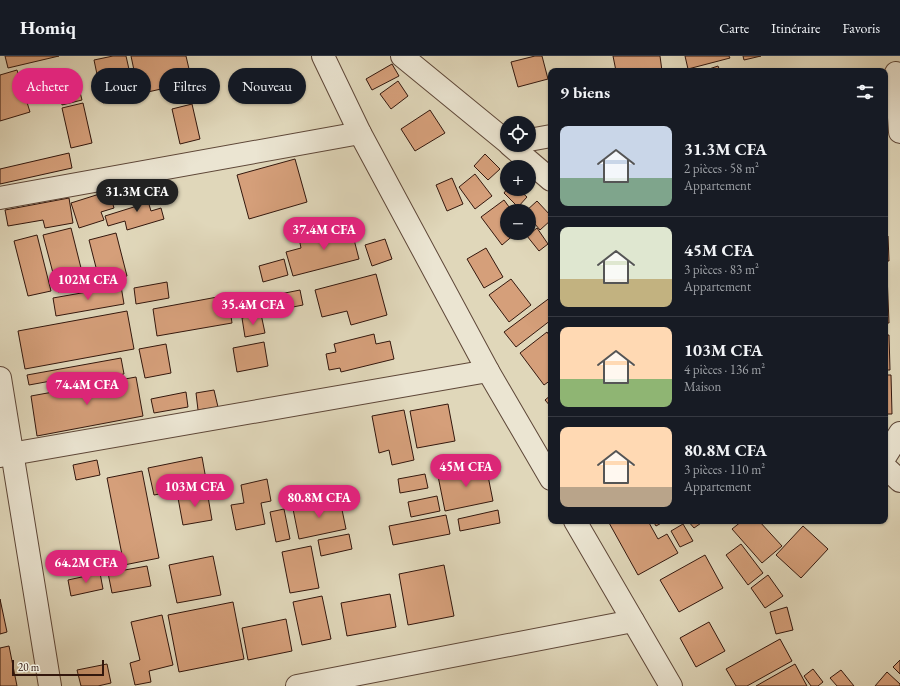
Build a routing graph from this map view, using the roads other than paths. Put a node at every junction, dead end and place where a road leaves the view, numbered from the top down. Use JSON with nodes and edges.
{"nodes":[{"id":1,"x":323,"y":56,"type":"edge"},
{"id":2,"x":402,"y":56,"type":"edge"},
{"id":3,"x":894,"y":74,"type":"edge"},
{"id":4,"x":900,"y":132,"type":"edge"},
{"id":5,"x":360,"y":133,"type":"junction"},
{"id":6,"x":500,"y":136,"type":"edge"},
{"id":7,"x":548,"y":137,"type":"edge"},
{"id":8,"x":536,"y":139,"type":"edge"},
{"id":9,"x":518,"y":152,"type":"edge"},
{"id":10,"x":548,"y":177,"type":"edge"},
{"id":11,"x":0,"y":198,"type":"edge"},
{"id":12,"x":488,"y":371,"type":"junction"},
{"id":13,"x":0,"y":378,"type":"edge"},
{"id":14,"x":900,"y":433,"type":"edge"},
{"id":15,"x":888,"y":452,"type":"edge"},
{"id":16,"x":6,"y":455,"type":"edge"},
{"id":17,"x":888,"y":470,"type":"edge"},
{"id":18,"x":548,"y":474,"type":"edge"},
{"id":19,"x":900,"y":481,"type":"edge"},
{"id":20,"x":577,"y":524,"type":"edge"},
{"id":21,"x":633,"y":621,"type":"junction"},
{"id":22,"x":311,"y":685,"type":"edge"},
{"id":23,"x":50,"y":686,"type":"edge"},
{"id":24,"x":671,"y":686,"type":"edge"}],
"edges":[{"from":1,"to":5,"type":"street"},
{"from":2,"to":6,"type":"street"},
{"from":3,"to":4,"type":"street"},
{"from":5,"to":11,"type":"street"},
{"from":5,"to":12,"type":"street"},
{"from":7,"to":8,"type":"street"},
{"from":9,"to":10,"type":"street"},
{"from":12,"to":16,"type":"street"},
{"from":12,"to":18,"type":"street"},
{"from":13,"to":16,"type":"street"},
{"from":14,"to":15,"type":"street"},
{"from":16,"to":23,"type":"street"},
{"from":17,"to":19,"type":"street"},
{"from":20,"to":21,"type":"street"},
{"from":21,"to":22,"type":"street"},
{"from":21,"to":24,"type":"street"}]}
